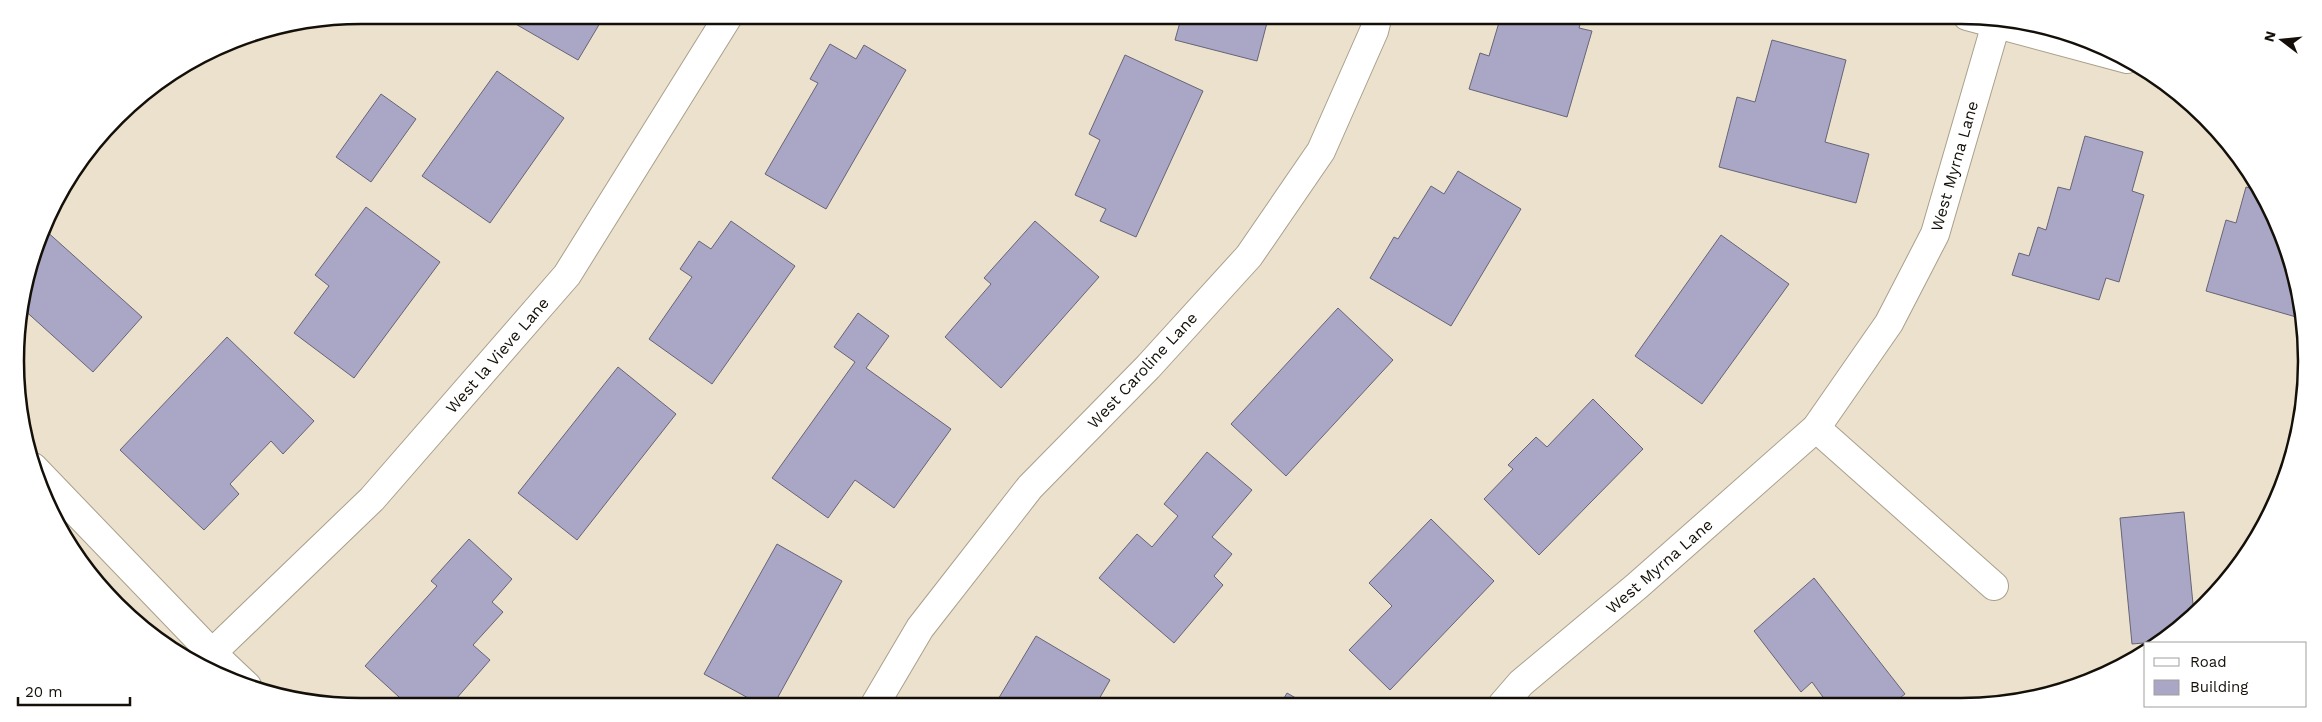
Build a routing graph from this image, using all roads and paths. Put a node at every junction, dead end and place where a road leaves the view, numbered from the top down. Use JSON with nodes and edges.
{"nodes":[{"id":1,"x":723,"y":24,"type":"edge"},
{"id":2,"x":1376,"y":24,"type":"edge"},
{"id":3,"x":1996,"y":26,"type":"edge"},
{"id":4,"x":2010,"y":28,"type":"edge"},
{"id":5,"x":2090,"y":49,"type":"edge"},
{"id":6,"x":1816,"y":428,"type":"junction"},
{"id":7,"x":46,"y":480,"type":"edge"},
{"id":8,"x":1994,"y":586,"type":"dead end"},
{"id":9,"x":212,"y":653,"type":"junction"},
{"id":10,"x":234,"y":674,"type":"edge"},
{"id":11,"x":879,"y":698,"type":"edge"},
{"id":12,"x":1508,"y":698,"type":"edge"}],
"edges":[{"from":1,"to":9,"type":"street","name":"West la Vieve Lane"},
{"from":2,"to":11,"type":"street","name":"West Caroline Lane"},
{"from":3,"to":6,"type":"street","name":"West Myrna Lane"},
{"from":4,"to":5,"type":"street"},
{"from":6,"to":8,"type":"street"},
{"from":6,"to":12,"type":"street","name":"West Myrna Lane"},
{"from":7,"to":9,"type":"street"},
{"from":9,"to":10,"type":"street"}]}
